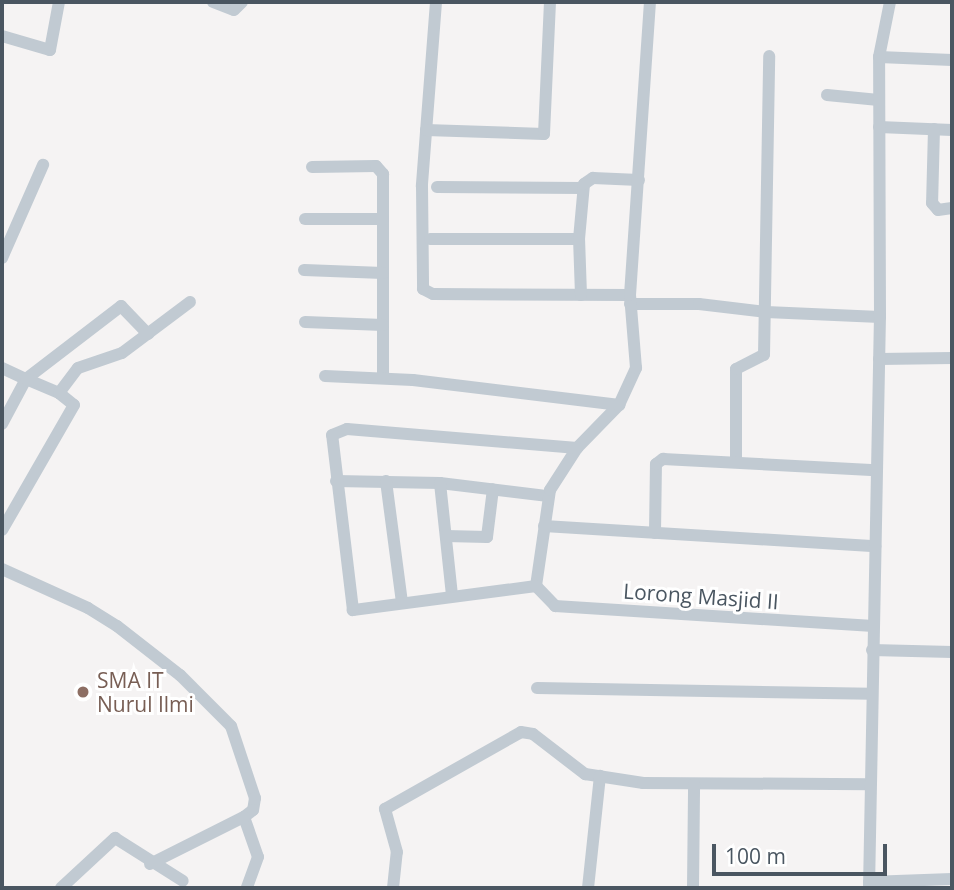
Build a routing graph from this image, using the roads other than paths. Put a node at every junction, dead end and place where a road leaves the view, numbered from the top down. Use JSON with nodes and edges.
{"nodes":[{"id":1,"x":59,"y":2,"type":"edge"},
{"id":2,"x":213,"y":2,"type":"edge"},
{"id":3,"x":242,"y":2,"type":"edge"},
{"id":4,"x":436,"y":2,"type":"edge"},
{"id":5,"x":551,"y":2,"type":"edge"},
{"id":6,"x":650,"y":2,"type":"edge"},
{"id":7,"x":890,"y":2,"type":"edge"},
{"id":8,"x":2,"y":36,"type":"edge"},
{"id":9,"x":769,"y":56,"type":"dead end"},
{"id":10,"x":879,"y":57,"type":"junction"},
{"id":11,"x":952,"y":60,"type":"edge"},
{"id":12,"x":827,"y":95,"type":"dead end"},
{"id":13,"x":879,"y":100,"type":"junction"},
{"id":14,"x":879,"y":127,"type":"junction"},
{"id":15,"x":426,"y":130,"type":"junction"},
{"id":16,"x":934,"y":130,"type":"junction"},
{"id":17,"x":952,"y":130,"type":"edge"},
{"id":18,"x":43,"y":165,"type":"dead end"},
{"id":19,"x":312,"y":167,"type":"dead end"},
{"id":20,"x":639,"y":180,"type":"junction"},
{"id":21,"x":437,"y":187,"type":"dead end"},
{"id":22,"x":582,"y":188,"type":"junction"},
{"id":23,"x":952,"y":208,"type":"edge"},
{"id":24,"x":305,"y":219,"type":"dead end"},
{"id":25,"x":383,"y":219,"type":"junction"},
{"id":26,"x":430,"y":239,"type":"dead end"},
{"id":27,"x":579,"y":239,"type":"junction"},
{"id":28,"x":2,"y":257,"type":"edge"},
{"id":29,"x":304,"y":270,"type":"dead end"},
{"id":30,"x":383,"y":273,"type":"junction"},
{"id":31,"x":581,"y":295,"type":"junction"},
{"id":32,"x":630,"y":300,"type":"junction"},
{"id":33,"x":190,"y":302,"type":"dead end"},
{"id":34,"x":766,"y":312,"type":"junction"},
{"id":35,"x":880,"y":317,"type":"junction"},
{"id":36,"x":305,"y":323,"type":"dead end"},
{"id":37,"x":383,"y":325,"type":"junction"},
{"id":38,"x":148,"y":334,"type":"junction"},
{"id":39,"x":952,"y":358,"type":"edge"},
{"id":40,"x":879,"y":359,"type":"junction"},
{"id":41,"x":2,"y":368,"type":"edge"},
{"id":42,"x":324,"y":376,"type":"dead end"},
{"id":43,"x":383,"y":377,"type":"junction"},
{"id":44,"x":26,"y":379,"type":"junction"},
{"id":45,"x":59,"y":393,"type":"junction"},
{"id":46,"x":619,"y":405,"type":"junction"},
{"id":47,"x":2,"y":424,"type":"edge"},
{"id":48,"x":577,"y":448,"type":"junction"},
{"id":49,"x":736,"y":463,"type":"junction"},
{"id":50,"x":876,"y":470,"type":"junction"},
{"id":51,"x":336,"y":481,"type":"junction"},
{"id":52,"x":386,"y":481,"type":"junction"},
{"id":53,"x":440,"y":483,"type":"junction"},
{"id":54,"x":493,"y":489,"type":"junction"},
{"id":55,"x":548,"y":496,"type":"junction"},
{"id":56,"x":544,"y":526,"type":"junction"},
{"id":57,"x":2,"y":530,"type":"edge"},
{"id":58,"x":655,"y":533,"type":"junction"},
{"id":59,"x":446,"y":536,"type":"junction"},
{"id":60,"x":875,"y":546,"type":"junction"},
{"id":61,"x":2,"y":569,"type":"edge"},
{"id":62,"x":536,"y":586,"type":"junction"},
{"id":63,"x":452,"y":596,"type":"junction"},
{"id":64,"x":402,"y":603,"type":"junction"},
{"id":65,"x":873,"y":626,"type":"junction"},
{"id":66,"x":872,"y":650,"type":"junction"},
{"id":67,"x":952,"y":652,"type":"edge"},
{"id":68,"x":537,"y":688,"type":"dead end"},
{"id":69,"x":871,"y":694,"type":"junction"},
{"id":70,"x":600,"y":776,"type":"junction"},
{"id":71,"x":694,"y":784,"type":"junction"},
{"id":72,"x":869,"y":784,"type":"junction"},
{"id":73,"x":244,"y":817,"type":"junction"},
{"id":74,"x":150,"y":864,"type":"junction"},
{"id":75,"x":952,"y":879,"type":"edge"},
{"id":76,"x":183,"y":881,"type":"dead end"},
{"id":77,"x":869,"y":885,"type":"edge"},
{"id":78,"x":61,"y":888,"type":"edge"},
{"id":79,"x":247,"y":888,"type":"edge"},
{"id":80,"x":393,"y":888,"type":"edge"},
{"id":81,"x":588,"y":888,"type":"edge"},
{"id":82,"x":693,"y":888,"type":"edge"}],
"edges":[{"from":1,"to":8,"type":"street"},
{"from":2,"to":3,"type":"street"},
{"from":4,"to":15,"type":"street"},
{"from":5,"to":15,"type":"street"},
{"from":6,"to":20,"type":"street"},
{"from":7,"to":10,"type":"street"},
{"from":9,"to":34,"type":"street"},
{"from":10,"to":11,"type":"street"},
{"from":10,"to":13,"type":"street"},
{"from":12,"to":13,"type":"street"},
{"from":13,"to":14,"type":"street"},
{"from":14,"to":16,"type":"street"},
{"from":14,"to":35,"type":"street"},
{"from":15,"to":31,"type":"street"},
{"from":16,"to":17,"type":"street"},
{"from":16,"to":23,"type":"street"},
{"from":18,"to":28,"type":"street"},
{"from":19,"to":25,"type":"street"},
{"from":20,"to":22,"type":"street"},
{"from":20,"to":32,"type":"street"},
{"from":21,"to":22,"type":"street"},
{"from":22,"to":27,"type":"street"},
{"from":24,"to":25,"type":"street"},
{"from":25,"to":30,"type":"street"},
{"from":26,"to":27,"type":"street"},
{"from":27,"to":31,"type":"street"},
{"from":29,"to":30,"type":"street"},
{"from":30,"to":37,"type":"street"},
{"from":31,"to":32,"type":"street"},
{"from":32,"to":34,"type":"street"},
{"from":32,"to":46,"type":"street"},
{"from":33,"to":38,"type":"street"},
{"from":34,"to":35,"type":"street"},
{"from":34,"to":49,"type":"street"},
{"from":35,"to":40,"type":"street"},
{"from":36,"to":37,"type":"street"},
{"from":37,"to":43,"type":"street"},
{"from":38,"to":44,"type":"street"},
{"from":38,"to":45,"type":"street"},
{"from":39,"to":40,"type":"street"},
{"from":40,"to":50,"type":"street"},
{"from":41,"to":44,"type":"street"},
{"from":42,"to":43,"type":"street"},
{"from":43,"to":46,"type":"street"},
{"from":44,"to":45,"type":"street"},
{"from":44,"to":47,"type":"street"},
{"from":45,"to":57,"type":"street"},
{"from":46,"to":48,"type":"street"},
{"from":48,"to":51,"type":"street"},
{"from":48,"to":55,"type":"street"},
{"from":49,"to":50,"type":"street"},
{"from":49,"to":58,"type":"street"},
{"from":50,"to":60,"type":"street"},
{"from":51,"to":52,"type":"street"},
{"from":51,"to":64,"type":"street"},
{"from":52,"to":53,"type":"street"},
{"from":52,"to":64,"type":"street"},
{"from":53,"to":54,"type":"street"},
{"from":53,"to":59,"type":"street"},
{"from":54,"to":55,"type":"street"},
{"from":54,"to":59,"type":"street"},
{"from":55,"to":56,"type":"street"},
{"from":56,"to":58,"type":"street"},
{"from":56,"to":62,"type":"street"},
{"from":58,"to":60,"type":"street"},
{"from":59,"to":63,"type":"street"},
{"from":60,"to":65,"type":"street"},
{"from":61,"to":73,"type":"street"},
{"from":62,"to":63,"type":"street"},
{"from":62,"to":65,"type":"street","name":"Lorong Masjid II"},
{"from":63,"to":64,"type":"street"},
{"from":65,"to":66,"type":"street"},
{"from":66,"to":67,"type":"street"},
{"from":66,"to":69,"type":"street"},
{"from":68,"to":69,"type":"street"},
{"from":69,"to":72,"type":"street"},
{"from":70,"to":71,"type":"street"},
{"from":70,"to":80,"type":"street"},
{"from":70,"to":81,"type":"street"},
{"from":71,"to":72,"type":"street"},
{"from":71,"to":82,"type":"street"},
{"from":72,"to":77,"type":"street"},
{"from":73,"to":74,"type":"street"},
{"from":73,"to":79,"type":"street"},
{"from":74,"to":76,"type":"street"},
{"from":74,"to":78,"type":"street"},
{"from":75,"to":77,"type":"street"}]}
